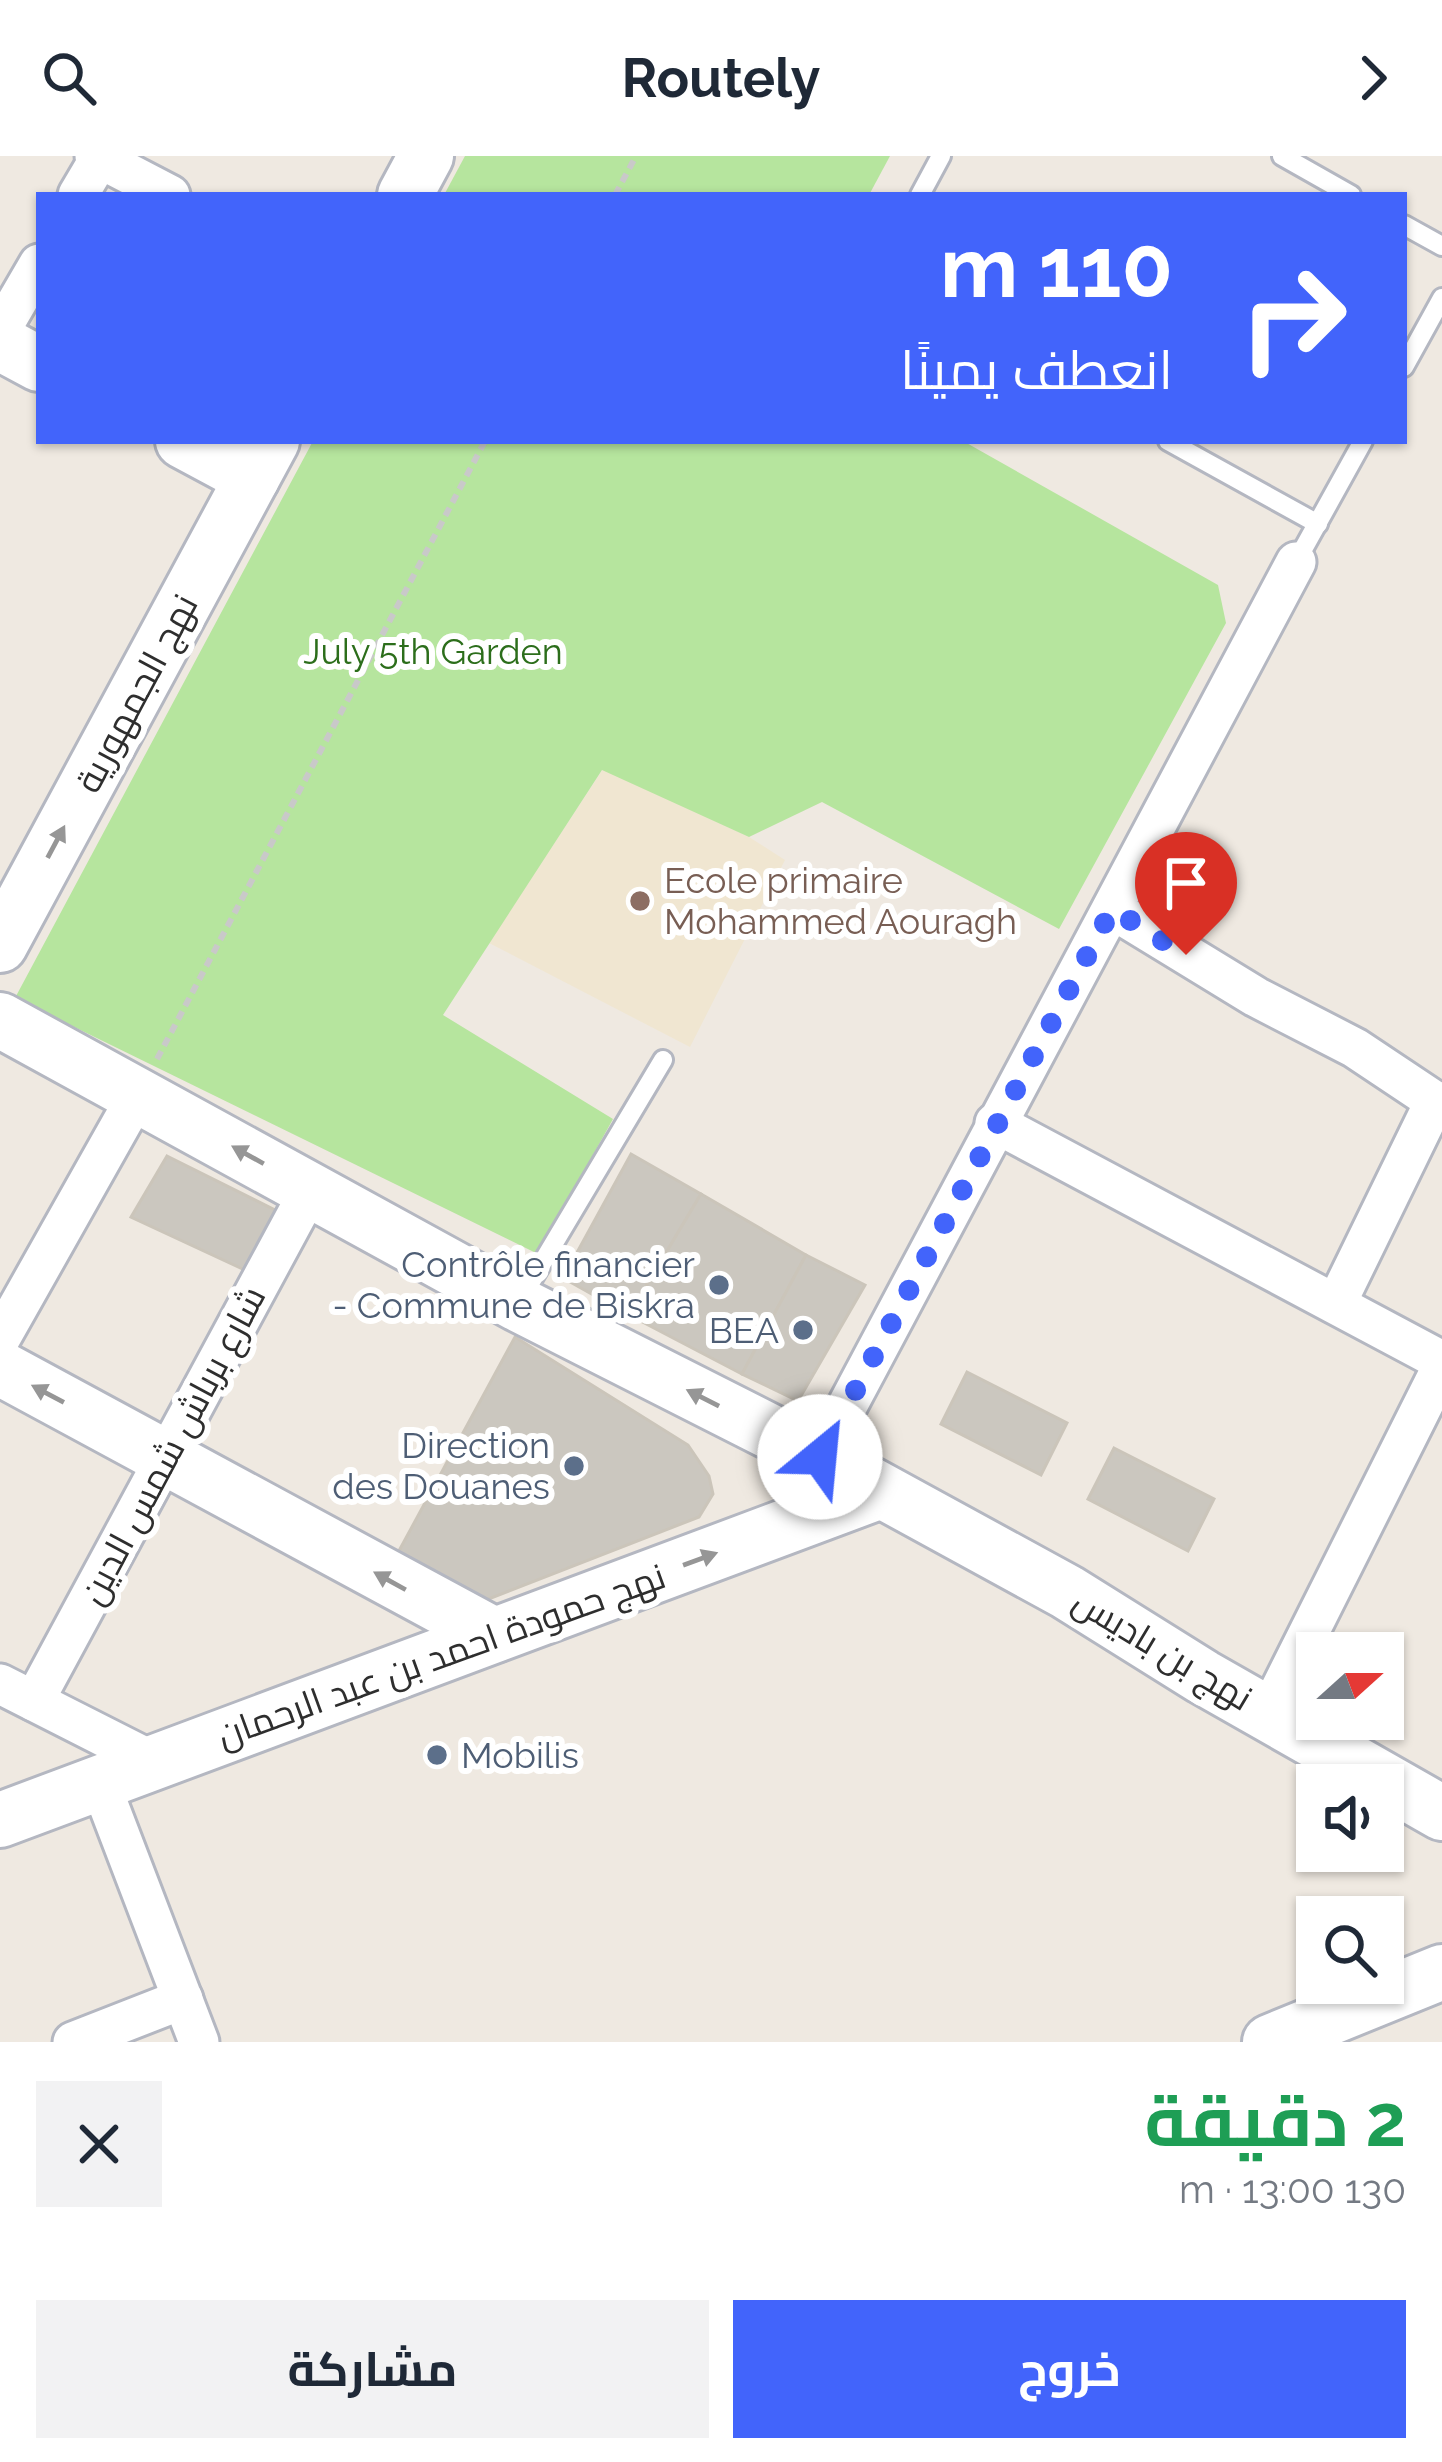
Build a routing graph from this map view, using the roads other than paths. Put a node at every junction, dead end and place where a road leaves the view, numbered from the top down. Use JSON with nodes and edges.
{"nodes":[{"id":1,"x":426,"y":156,"type":"edge"},
{"id":2,"x":941,"y":156,"type":"edge"},
{"id":3,"x":1282,"y":156,"type":"edge"},
{"id":4,"x":98,"y":157,"type":"edge"},
{"id":5,"x":80,"y":192,"type":"edge"},
{"id":6,"x":164,"y":192,"type":"edge"},
{"id":7,"x":407,"y":192,"type":"edge"},
{"id":8,"x":922,"y":192,"type":"edge"},
{"id":9,"x":1346,"y":192,"type":"edge"},
{"id":10,"x":1407,"y":227,"type":"edge"},
{"id":11,"x":1442,"y":246,"type":"edge"},
{"id":12,"x":36,"y":268,"type":"edge"},
{"id":13,"x":1442,"y":298,"type":"edge"},
{"id":14,"x":0,"y":331,"type":"edge"},
{"id":15,"x":0,"y":343,"type":"edge"},
{"id":16,"x":36,"y":362,"type":"edge"},
{"id":17,"x":1407,"y":362,"type":"edge"},
{"id":18,"x":195,"y":444,"type":"edge"},
{"id":19,"x":1173,"y":444,"type":"edge"},
{"id":20,"x":1361,"y":444,"type":"edge"},
{"id":21,"x":262,"y":460,"type":"edge"},
{"id":22,"x":1318,"y":524,"type":"junction"},
{"id":23,"x":1296,"y":562,"type":"joint"},
{"id":24,"x":1112,"y":909,"type":"junction"},
{"id":25,"x":0,"y":945,"type":"edge"},
{"id":26,"x":0,"y":1020,"type":"edge"},
{"id":27,"x":663,"y":1060,"type":"dead end"},
{"id":28,"x":138,"y":1094,"type":"junction"},
{"id":29,"x":1438,"y":1104,"type":"edge"},
{"id":30,"x":995,"y":1123,"type":"junction"},
{"id":31,"x":310,"y":1190,"type":"junction"},
{"id":32,"x":518,"y":1304,"type":"junction"},
{"id":33,"x":1336,"y":1304,"type":"junction"},
{"id":34,"x":0,"y":1339,"type":"edge"},
{"id":35,"x":1442,"y":1364,"type":"edge"},
{"id":36,"x":0,"y":1368,"type":"edge"},
{"id":37,"x":799,"y":1446,"type":"junction"},
{"id":38,"x":165,"y":1457,"type":"junction"},
{"id":39,"x":881,"y":1491,"type":"junction"},
{"id":40,"x":769,"y":1533,"type":"junction"},
{"id":41,"x":494,"y":1635,"type":"junction"},
{"id":42,"x":17,"y":1692,"type":"edge"},
{"id":43,"x":1269,"y":1712,"type":"junction"},
{"id":44,"x":154,"y":1762,"type":"junction"},
{"id":45,"x":100,"y":1783,"type":"junction"},
{"id":46,"x":1442,"y":1813,"type":"edge"},
{"id":47,"x":0,"y":1820,"type":"edge"},
{"id":48,"x":1442,"y":1972,"type":"edge"},
{"id":49,"x":183,"y":1999,"type":"junction"},
{"id":50,"x":1288,"y":2039,"type":"edge"},
{"id":51,"x":73,"y":2042,"type":"edge"},
{"id":52,"x":199,"y":2042,"type":"edge"}],
"edges":[{"from":1,"to":7,"type":"main road"},
{"from":2,"to":8,"type":"lane"},
{"from":3,"to":9,"type":"lane"},
{"from":4,"to":5,"type":"street"},
{"from":4,"to":6,"type":"street"},
{"from":10,"to":11,"type":"lane"},
{"from":12,"to":14,"type":"street"},
{"from":13,"to":17,"type":"lane"},
{"from":15,"to":16,"type":"main road"},
{"from":18,"to":21,"type":"main road"},
{"from":19,"to":22,"type":"lane"},
{"from":20,"to":22,"type":"lane"},
{"from":25,"to":21,"type":"main road","name":"نهج الجمهورية","one_way":true},
{"from":22,"to":23,"type":"lane"},
{"from":23,"to":24,"type":"street"},
{"from":24,"to":29,"type":"street"},
{"from":24,"to":30,"type":"street"},
{"from":26,"to":28,"type":"main road","name":"نهج بن باديس"},
{"from":27,"to":32,"type":"lane"},
{"from":31,"to":28,"type":"main road","name":"نهج بن باديس","one_way":true},
{"from":28,"to":34,"type":"street"},
{"from":29,"to":33,"type":"street"},
{"from":30,"to":33,"type":"street"},
{"from":30,"to":37,"type":"street"},
{"from":31,"to":32,"type":"main road","name":"نهج بن باديس"},
{"from":31,"to":38,"type":"street","name":"شارع برباش شمس الدين"},
{"from":37,"to":32,"type":"main road","name":"نهج بن باديس","one_way":true},
{"from":33,"to":35,"type":"street"},
{"from":35,"to":43,"type":"street"},
{"from":38,"to":36,"type":"main road","one_way":true},
{"from":37,"to":39,"type":"main road","name":"نهج بن باديس"},
{"from":37,"to":40,"type":"main road"},
{"from":41,"to":38,"type":"main road","one_way":true},
{"from":38,"to":42,"type":"street","name":"شارع برباش شمس الدين"},
{"from":39,"to":40,"type":"main road","name":"نهج حمودة احمد بن عبد الرحمان"},
{"from":39,"to":43,"type":"main road","name":"نهج بن باديس"},
{"from":41,"to":40,"type":"main road","name":"نهج حمودة احمد بن عبد الرحمان","one_way":true},
{"from":41,"to":44,"type":"main road","name":"نهج حمودة احمد بن عبد الرحمان"},
{"from":42,"to":44,"type":"street"},
{"from":43,"to":46,"type":"main road","name":"نهج بن باديس"},
{"from":44,"to":45,"type":"main road","name":"نهج حمودة احمد بن عبد الرحمان"},
{"from":45,"to":47,"type":"main road","name":"نهج حمودة احمد بن عبد الرحمان"},
{"from":45,"to":49,"type":"street"},
{"from":48,"to":50,"type":"main road"},
{"from":49,"to":51,"type":"street"},
{"from":49,"to":52,"type":"street"}]}
